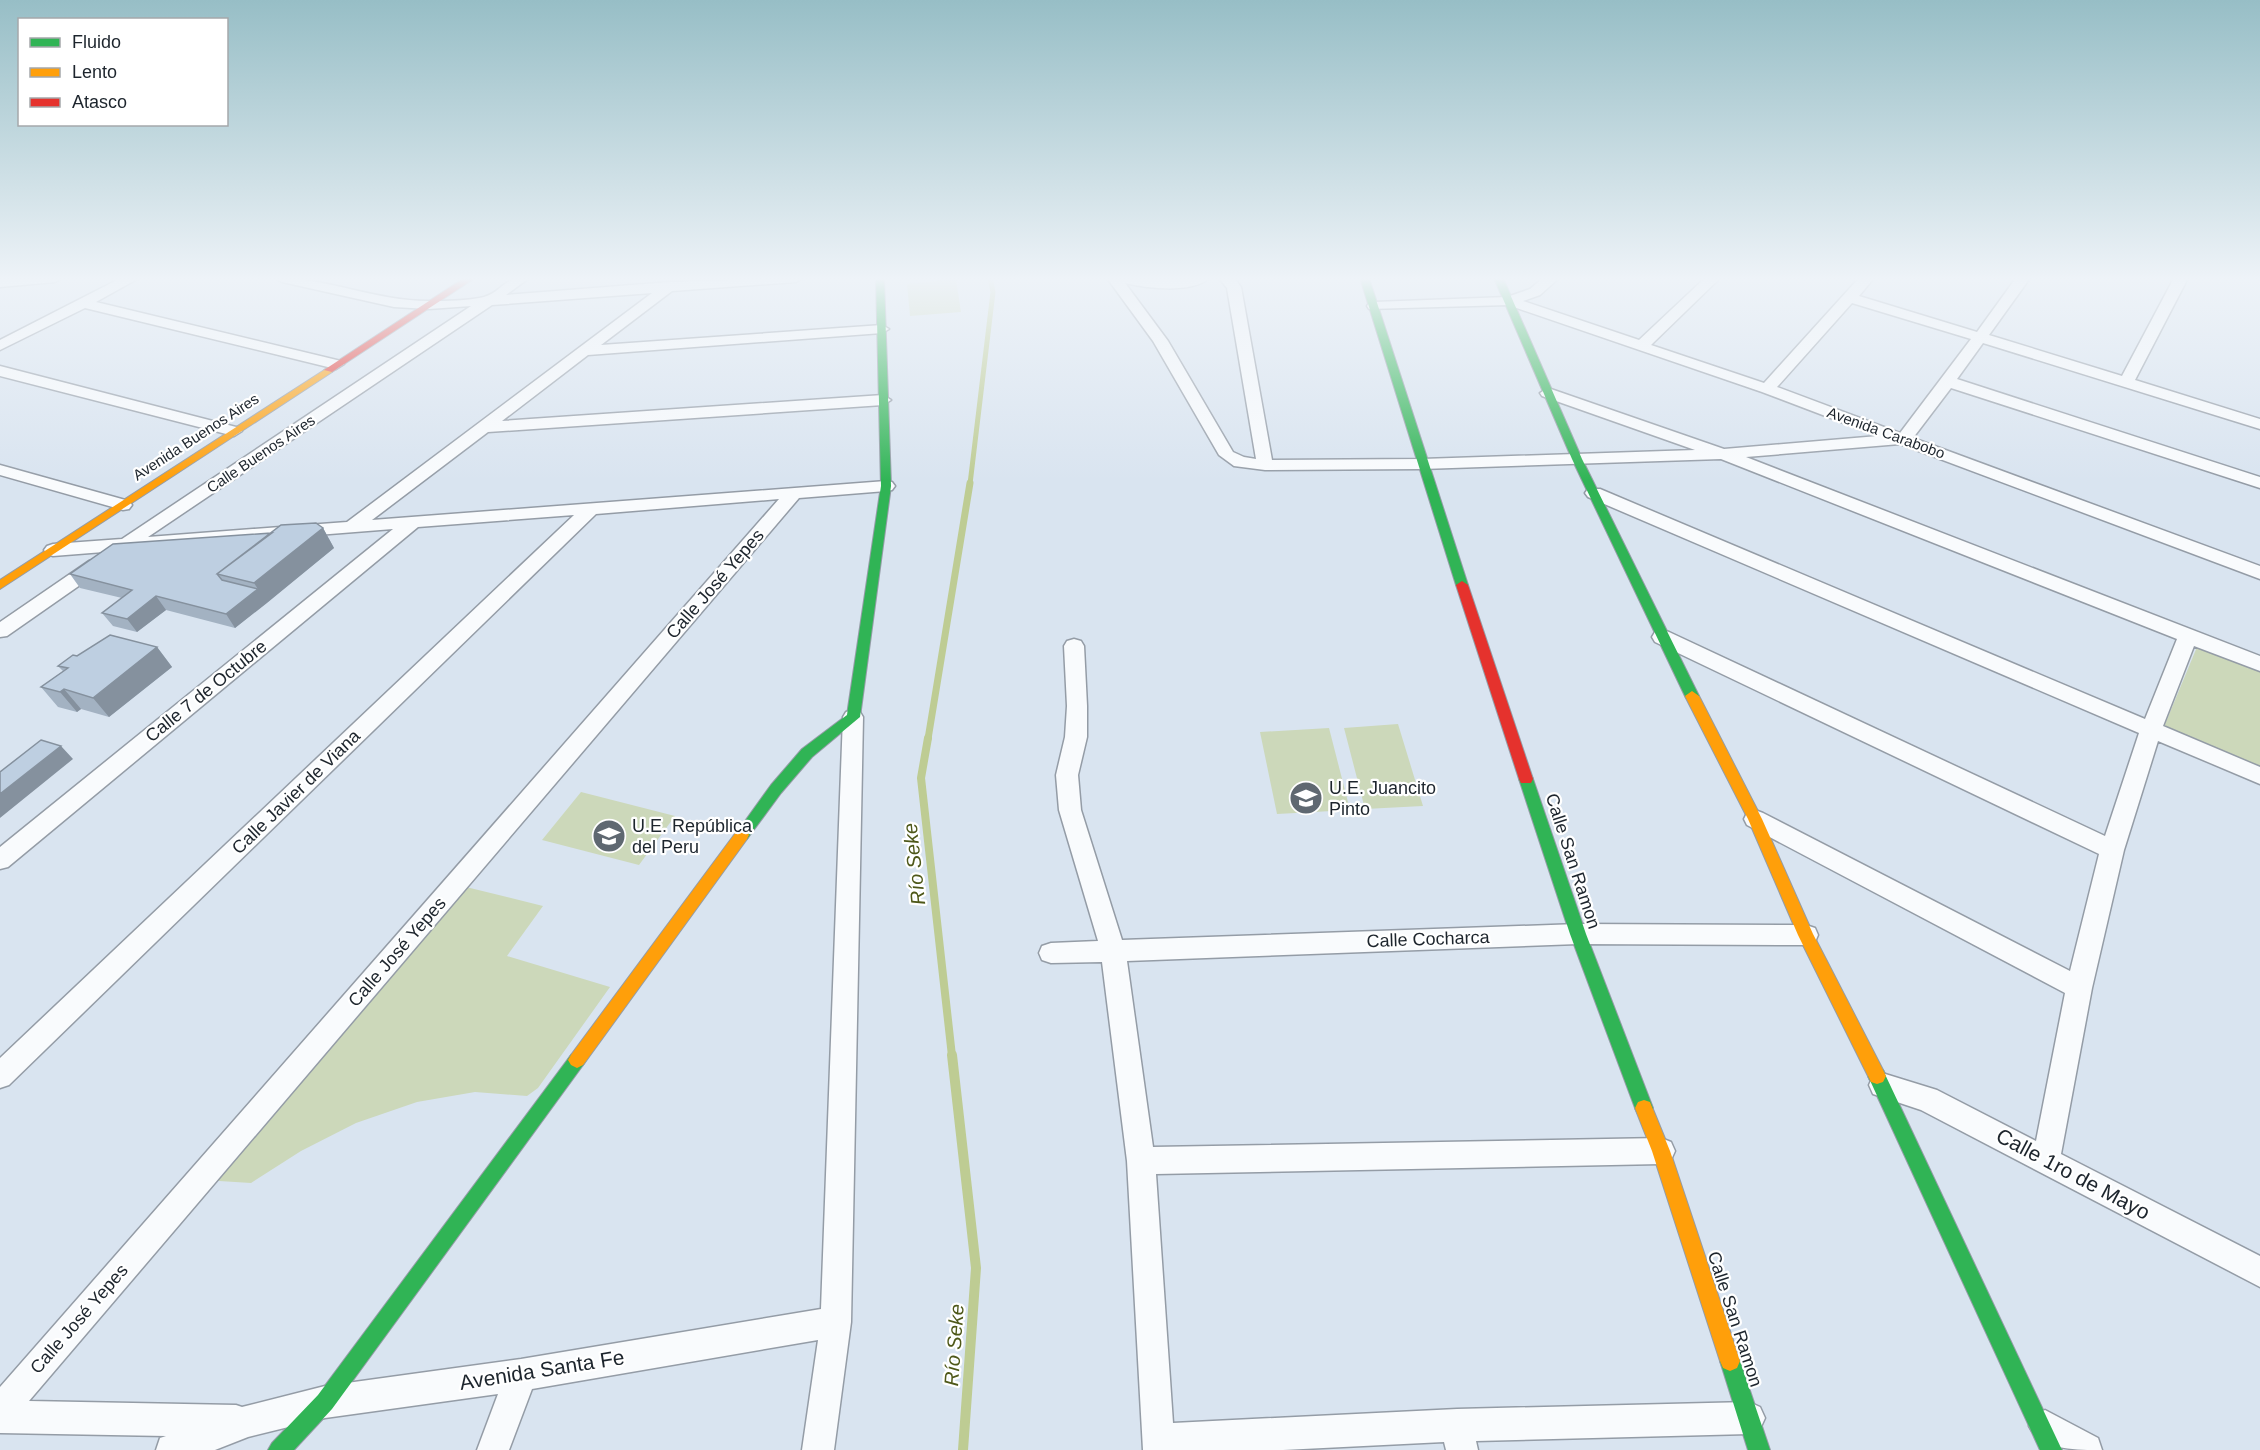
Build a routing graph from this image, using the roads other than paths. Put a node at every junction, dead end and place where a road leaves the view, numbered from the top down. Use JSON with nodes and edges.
{"nodes":[{"id":1,"x":260,"y":346,"type":"edge"},
{"id":2,"x":365,"y":346,"type":"edge"},
{"id":3,"x":421,"y":346,"type":"edge"},
{"id":4,"x":593,"y":346,"type":"edge"},
{"id":5,"x":658,"y":346,"type":"edge"},
{"id":6,"x":882,"y":346,"type":"edge"},
{"id":7,"x":1161,"y":346,"type":"edge"},
{"id":8,"x":1244,"y":346,"type":"edge"},
{"id":9,"x":1386,"y":346,"type":"edge"},
{"id":10,"x":1528,"y":346,"type":"edge"},
{"id":11,"x":1641,"y":346,"type":"edge"},
{"id":12,"x":1806,"y":346,"type":"edge"},
{"id":13,"x":1974,"y":346,"type":"edge"},
{"id":14,"x":2004,"y":346,"type":"edge"},
{"id":15,"x":2146,"y":346,"type":"edge"},
{"id":16,"x":586,"y":351,"type":"junction"},
{"id":17,"x":336,"y":364,"type":"junction"},
{"id":18,"x":0,"y":371,"type":"edge"},
{"id":19,"x":1950,"y":382,"type":"junction"},
{"id":20,"x":2126,"y":383,"type":"junction"},
{"id":21,"x":1767,"y":389,"type":"junction"},
{"id":22,"x":1548,"y":393,"type":"junction"},
{"id":23,"x":884,"y":400,"type":"junction"},
{"id":24,"x":2260,"y":424,"type":"edge"},
{"id":25,"x":484,"y":427,"type":"junction"},
{"id":26,"x":234,"y":431,"type":"junction"},
{"id":27,"x":1904,"y":439,"type":"junction"},
{"id":28,"x":1723,"y":454,"type":"junction"},
{"id":29,"x":1577,"y":459,"type":"junction"},
{"id":30,"x":1422,"y":464,"type":"junction"},
{"id":31,"x":1265,"y":465,"type":"junction"},
{"id":32,"x":0,"y":470,"type":"edge"},
{"id":33,"x":2260,"y":483,"type":"edge"},
{"id":34,"x":886,"y":486,"type":"junction"},
{"id":35,"x":794,"y":493,"type":"junction"},
{"id":36,"x":1594,"y":494,"type":"junction"},
{"id":37,"x":123,"y":505,"type":"junction"},
{"id":38,"x":592,"y":508,"type":"junction"},
{"id":39,"x":412,"y":523,"type":"junction"},
{"id":40,"x":353,"y":526,"type":"junction"},
{"id":41,"x":127,"y":543,"type":"junction"},
{"id":42,"x":53,"y":550,"type":"junction"},
{"id":43,"x":2260,"y":573,"type":"edge"},
{"id":44,"x":0,"y":585,"type":"edge"},
{"id":45,"x":0,"y":631,"type":"edge"},
{"id":46,"x":2188,"y":636,"type":"junction"},
{"id":47,"x":1662,"y":637,"type":"junction"},
{"id":48,"x":1074,"y":646,"type":"dead end"},
{"id":49,"x":2260,"y":664,"type":"edge"},
{"id":50,"x":853,"y":717,"type":"junction"},
{"id":51,"x":2151,"y":730,"type":"junction"},
{"id":52,"x":2260,"y":776,"type":"edge"},
{"id":53,"x":1755,"y":819,"type":"junction"},
{"id":54,"x":2112,"y":850,"type":"junction"},
{"id":55,"x":0,"y":860,"type":"edge"},
{"id":56,"x":1578,"y":934,"type":"junction"},
{"id":57,"x":1806,"y":935,"type":"junction"},
{"id":58,"x":1113,"y":949,"type":"junction"},
{"id":59,"x":1051,"y":953,"type":"dead end"},
{"id":60,"x":2079,"y":988,"type":"junction"},
{"id":61,"x":0,"y":1076,"type":"edge"},
{"id":62,"x":1882,"y":1085,"type":"junction"},
{"id":63,"x":1661,"y":1151,"type":"junction"},
{"id":64,"x":2046,"y":1159,"type":"junction"},
{"id":65,"x":1141,"y":1161,"type":"junction"},
{"id":66,"x":2260,"y":1272,"type":"edge"},
{"id":67,"x":836,"y":1322,"type":"junction"},
{"id":68,"x":521,"y":1375,"type":"junction"},
{"id":69,"x":325,"y":1402,"type":"junction"},
{"id":70,"x":0,"y":1411,"type":"edge"},
{"id":71,"x":0,"y":1417,"type":"edge"},
{"id":72,"x":1749,"y":1418,"type":"junction"},
{"id":73,"x":248,"y":1421,"type":"junction"},
{"id":74,"x":2038,"y":1421,"type":"junction"},
{"id":75,"x":1459,"y":1437,"type":"edge"},
{"id":76,"x":1159,"y":1445,"type":"edge"},
{"id":77,"x":172,"y":1450,"type":"edge"},
{"id":78,"x":279,"y":1450,"type":"edge"},
{"id":79,"x":493,"y":1450,"type":"edge"},
{"id":80,"x":818,"y":1450,"type":"edge"},
{"id":81,"x":1759,"y":1450,"type":"edge"},
{"id":82,"x":2051,"y":1450,"type":"edge"},
{"id":83,"x":2086,"y":1450,"type":"edge"}],
"edges":[{"from":1,"to":17,"type":"street"},
{"from":2,"to":17,"type":"main road","name":"Avenida Buenos Aires"},
{"from":3,"to":41,"type":"street","name":"Calle Buenos Aires"},
{"from":4,"to":16,"type":"street"},
{"from":5,"to":16,"type":"street"},
{"from":6,"to":23,"type":"main road"},
{"from":7,"to":31,"type":"street"},
{"from":8,"to":31,"type":"street"},
{"from":9,"to":30,"type":"main road","name":"Calle San Ramon"},
{"from":10,"to":22,"type":"main road"},
{"from":11,"to":21,"type":"street","name":"Avenida Carabobo"},
{"from":12,"to":21,"type":"street"},
{"from":13,"to":19,"type":"street"},
{"from":14,"to":20,"type":"street"},
{"from":15,"to":20,"type":"street"},
{"from":16,"to":25,"type":"street"},
{"from":17,"to":26,"type":"main road","name":"Avenida Buenos Aires"},
{"from":18,"to":26,"type":"street"},
{"from":19,"to":27,"type":"street"},
{"from":19,"to":33,"type":"street"},
{"from":20,"to":24,"type":"street"},
{"from":21,"to":27,"type":"street","name":"Avenida Carabobo"},
{"from":22,"to":28,"type":"street"},
{"from":22,"to":29,"type":"main road"},
{"from":23,"to":25,"type":"street"},
{"from":23,"to":34,"type":"main road"},
{"from":25,"to":40,"type":"street"},
{"from":26,"to":37,"type":"main road","name":"Avenida Buenos Aires"},
{"from":27,"to":28,"type":"street"},
{"from":27,"to":43,"type":"street","name":"Avenida Carabobo"},
{"from":28,"to":29,"type":"street"},
{"from":28,"to":46,"type":"street"},
{"from":29,"to":30,"type":"street"},
{"from":29,"to":36,"type":"main road"},
{"from":30,"to":31,"type":"street"},
{"from":30,"to":56,"type":"main road","name":"Calle San Ramon"},
{"from":32,"to":37,"type":"street"},
{"from":34,"to":35,"type":"street"},
{"from":34,"to":50,"type":"main road"},
{"from":35,"to":38,"type":"street"},
{"from":35,"to":70,"type":"street","name":"Calle José Yepes"},
{"from":36,"to":47,"type":"main road"},
{"from":36,"to":51,"type":"street"},
{"from":37,"to":42,"type":"main road","name":"Avenida Buenos Aires"},
{"from":38,"to":39,"type":"street"},
{"from":38,"to":61,"type":"street","name":"Calle Javier de Viana"},
{"from":39,"to":40,"type":"street"},
{"from":39,"to":55,"type":"street","name":"Calle 7 de Octubre"},
{"from":40,"to":41,"type":"street"},
{"from":41,"to":42,"type":"street"},
{"from":41,"to":45,"type":"street","name":"Calle Buenos Aires"},
{"from":42,"to":44,"type":"main road","name":"Avenida Buenos Aires"},
{"from":46,"to":49,"type":"street"},
{"from":46,"to":51,"type":"street"},
{"from":47,"to":53,"type":"main road"},
{"from":47,"to":54,"type":"street"},
{"from":48,"to":58,"type":"street"},
{"from":50,"to":67,"type":"street"},
{"from":50,"to":69,"type":"main road"},
{"from":51,"to":52,"type":"street"},
{"from":51,"to":54,"type":"street"},
{"from":53,"to":57,"type":"main road"},
{"from":53,"to":60,"type":"street"},
{"from":54,"to":60,"type":"street"},
{"from":56,"to":57,"type":"street","name":"Calle Cocharca"},
{"from":56,"to":58,"type":"street","name":"Calle Cocharca"},
{"from":56,"to":63,"type":"main road","name":"Calle San Ramon"},
{"from":57,"to":62,"type":"main road"},
{"from":58,"to":59,"type":"street","name":"Calle Cocharca"},
{"from":58,"to":65,"type":"street"},
{"from":60,"to":64,"type":"street"},
{"from":62,"to":64,"type":"street","name":"Calle 1ro de Mayo"},
{"from":62,"to":74,"type":"main road"},
{"from":63,"to":65,"type":"street"},
{"from":63,"to":72,"type":"main road","name":"Calle San Ramon"},
{"from":64,"to":66,"type":"street","name":"Calle 1ro de Mayo"},
{"from":65,"to":76,"type":"street"},
{"from":67,"to":68,"type":"street","name":"Avenida Santa Fe"},
{"from":67,"to":80,"type":"street"},
{"from":68,"to":69,"type":"street","name":"Avenida Santa Fe"},
{"from":68,"to":79,"type":"street"},
{"from":69,"to":73,"type":"street","name":"Avenida Santa Fe"},
{"from":69,"to":78,"type":"main road"},
{"from":71,"to":73,"type":"street","name":"Avenida Santa Fe"},
{"from":72,"to":75,"type":"street"},
{"from":72,"to":81,"type":"main road","name":"Calle San Ramon"},
{"from":73,"to":77,"type":"street","name":"Avenida Santa Fe"},
{"from":74,"to":82,"type":"main road"},
{"from":74,"to":83,"type":"street"},
{"from":75,"to":76,"type":"street"}]}
